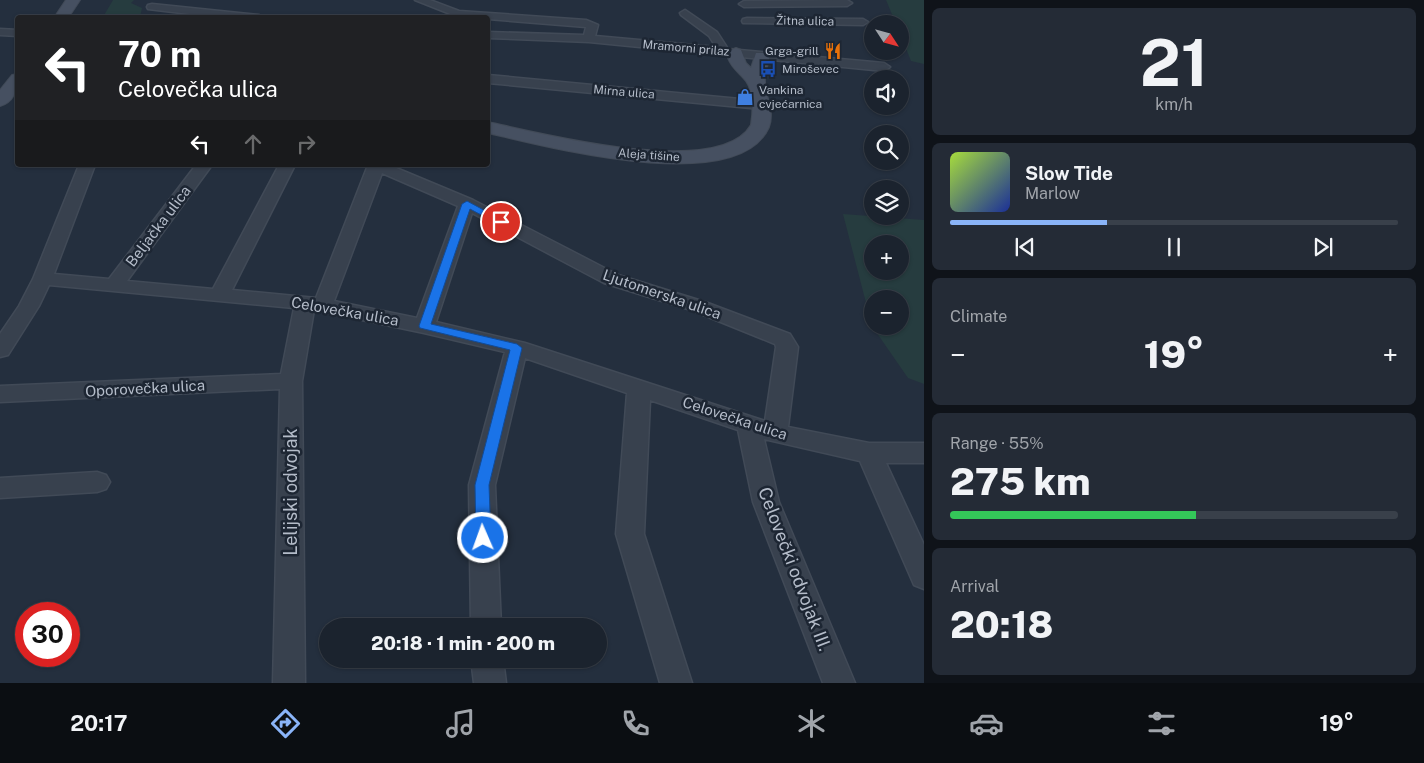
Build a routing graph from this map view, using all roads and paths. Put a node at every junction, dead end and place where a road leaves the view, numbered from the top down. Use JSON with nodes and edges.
{"nodes":[{"id":1,"x":73,"y":0,"type":"edge"},
{"id":2,"x":420,"y":0,"type":"edge"},
{"id":3,"x":846,"y":1,"type":"edge"},
{"id":4,"x":744,"y":4,"type":"dead end"},
{"id":5,"x":151,"y":8,"type":"edge"},
{"id":6,"x":685,"y":13,"type":"dead end"},
{"id":7,"x":63,"y":15,"type":"edge"},
{"id":8,"x":227,"y":15,"type":"edge"},
{"id":9,"x":472,"y":15,"type":"edge"},
{"id":10,"x":490,"y":16,"type":"edge"},
{"id":11,"x":747,"y":20,"type":"dead end"},
{"id":12,"x":863,"y":22,"type":"joint"},
{"id":13,"x":0,"y":32,"type":"edge"},
{"id":14,"x":15,"y":33,"type":"edge"},
{"id":15,"x":490,"y":35,"type":"edge"},
{"id":16,"x":589,"y":40,"type":"junction"},
{"id":17,"x":730,"y":52,"type":"junction"},
{"id":18,"x":762,"y":56,"type":"junction"},
{"id":19,"x":880,"y":70,"type":"edge"},
{"id":20,"x":490,"y":79,"type":"edge"},
{"id":21,"x":756,"y":83,"type":"junction"},
{"id":22,"x":761,"y":105,"type":"junction"},
{"id":23,"x":490,"y":128,"type":"edge"},
{"id":24,"x":86,"y":167,"type":"edge"},
{"id":25,"x":203,"y":167,"type":"edge"},
{"id":26,"x":286,"y":167,"type":"edge"},
{"id":27,"x":375,"y":167,"type":"edge"},
{"id":28,"x":381,"y":167,"type":"edge"},
{"id":29,"x":467,"y":204,"type":"junction"},
{"id":30,"x":43,"y":279,"type":"junction"},
{"id":31,"x":113,"y":287,"type":"junction"},
{"id":32,"x":220,"y":294,"type":"junction"},
{"id":33,"x":314,"y":304,"type":"junction"},
{"id":34,"x":424,"y":326,"type":"junction"},
{"id":35,"x":517,"y":348,"type":"junction"},
{"id":36,"x":0,"y":350,"type":"edge"},
{"id":37,"x":291,"y":381,"type":"junction"},
{"id":38,"x":639,"y":387,"type":"junction"},
{"id":39,"x":0,"y":394,"type":"edge"},
{"id":40,"x":749,"y":424,"type":"junction"},
{"id":41,"x":776,"y":433,"type":"junction"},
{"id":42,"x":869,"y":453,"type":"junction"},
{"id":43,"x":924,"y":453,"type":"edge"},
{"id":44,"x":97,"y":482,"type":"dead end"},
{"id":45,"x":0,"y":488,"type":"edge"},
{"id":46,"x":924,"y":576,"type":"edge"},
{"id":47,"x":486,"y":618,"type":"edge"},
{"id":48,"x":488,"y":668,"type":"edge"},
{"id":49,"x":289,"y":683,"type":"edge"},
{"id":50,"x":490,"y":683,"type":"edge"},
{"id":51,"x":676,"y":683,"type":"edge"},
{"id":52,"x":838,"y":683,"type":"edge"}],
"edges":[{"from":1,"to":7,"type":"street"},
{"from":2,"to":9,"type":"street"},
{"from":3,"to":4,"type":"street","name":"Žitna ulica"},
{"from":3,"to":12,"type":"street","name":"Žitna ulica"},
{"from":5,"to":8,"type":"street"},
{"from":6,"to":17,"type":"street"},
{"from":10,"to":16,"type":"street"},
{"from":11,"to":12,"type":"street","name":"Žitna ulica"},
{"from":13,"to":14,"type":"street"},
{"from":15,"to":16,"type":"street","name":"Mramorni prilaz"},
{"from":16,"to":17,"type":"street","name":"Mramorni prilaz"},
{"from":17,"to":18,"type":"street","name":"Mramorni prilaz"},
{"from":17,"to":21,"type":"street","name":"Aleja tišine"},
{"from":18,"to":19,"type":"street","name":"Mramorni prilaz"},
{"from":18,"to":21,"type":"street","name":"Aleja tišine"},
{"from":20,"to":22,"type":"street","name":"Mirna ulica"},
{"from":21,"to":22,"type":"street","name":"Aleja tišine"},
{"from":22,"to":23,"type":"street","name":"Aleja tišine"},
{"from":24,"to":30,"type":"street"},
{"from":25,"to":31,"type":"street","name":"Beljačka ulica"},
{"from":26,"to":32,"type":"street"},
{"from":27,"to":33,"type":"street","name":"Lelijski odvojak"},
{"from":28,"to":29,"type":"street","name":"Ljutomerska ulica"},
{"from":29,"to":34,"type":"street"},
{"from":29,"to":41,"type":"street","name":"Ljutomerska ulica"},
{"from":30,"to":31,"type":"street","name":"Celovečka ulica"},
{"from":30,"to":36,"type":"street"},
{"from":31,"to":32,"type":"street","name":"Celovečka ulica"},
{"from":32,"to":33,"type":"street","name":"Celovečka ulica"},
{"from":33,"to":34,"type":"street","name":"Celovečka ulica"},
{"from":33,"to":37,"type":"street","name":"Lelijski odvojak"},
{"from":34,"to":35,"type":"street","name":"Celovečka ulica"},
{"from":35,"to":38,"type":"street","name":"Celovečka ulica"},
{"from":35,"to":47,"type":"street"},
{"from":37,"to":39,"type":"street","name":"Oporovečka ulica"},
{"from":37,"to":49,"type":"street","name":"Lelijski odvojak"},
{"from":38,"to":40,"type":"street","name":"Celovečka ulica"},
{"from":38,"to":51,"type":"street"},
{"from":40,"to":41,"type":"street","name":"Celovečka ulica"},
{"from":40,"to":52,"type":"street","name":"Celovečki odvojak III."},
{"from":41,"to":42,"type":"street","name":"Celovečka ulica"},
{"from":42,"to":43,"type":"street","name":"Celovečka ulica"},
{"from":42,"to":46,"type":"street"},
{"from":44,"to":45,"type":"street"},
{"from":48,"to":50,"type":"street"}]}
